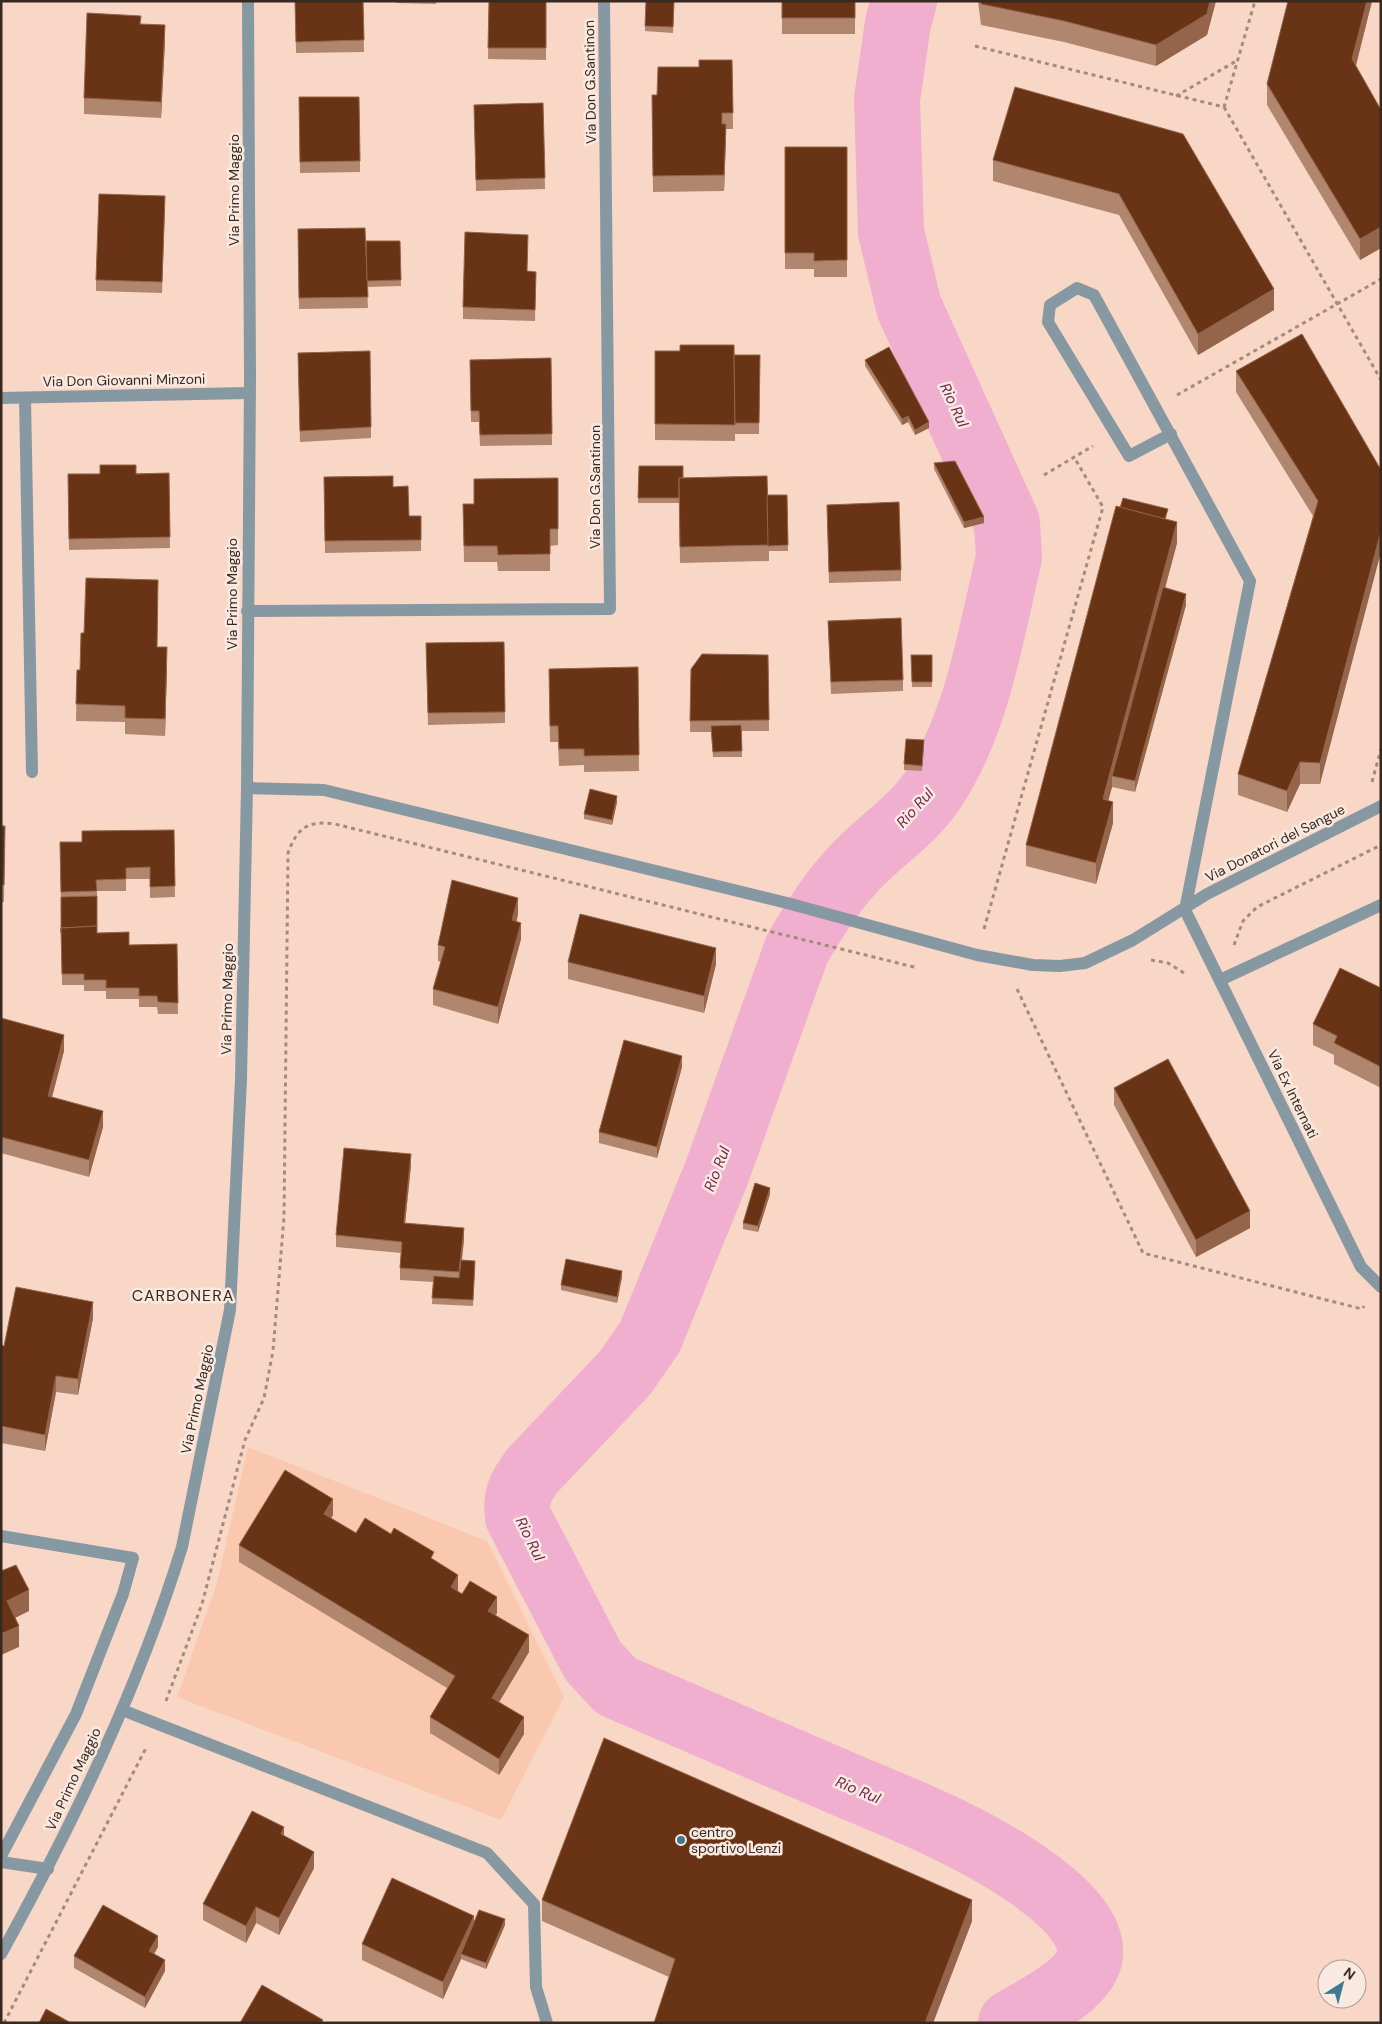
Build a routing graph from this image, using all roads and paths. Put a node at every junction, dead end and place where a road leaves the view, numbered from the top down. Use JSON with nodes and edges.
{"nodes":[{"id":1,"x":248,"y":1,"type":"edge"},
{"id":2,"x":604,"y":1,"type":"edge"},
{"id":3,"x":1255,"y":1,"type":"edge"},
{"id":4,"x":975,"y":46,"type":"dead end"},
{"id":5,"x":1238,"y":59,"type":"junction"},
{"id":6,"x":1176,"y":96,"type":"junction"},
{"id":7,"x":1224,"y":107,"type":"junction"},
{"id":8,"x":1381,"y":280,"type":"edge"},
{"id":9,"x":1337,"y":304,"type":"junction"},
{"id":10,"x":1381,"y":380,"type":"edge"},
{"id":11,"x":248,"y":392,"type":"junction"},
{"id":12,"x":1,"y":398,"type":"edge"},
{"id":13,"x":25,"y":398,"type":"junction"},
{"id":14,"x":1157,"y":407,"type":"junction"},
{"id":15,"x":1115,"y":432,"type":"junction"},
{"id":16,"x":1171,"y":434,"type":"junction"},
{"id":17,"x":1074,"y":457,"type":"junction"},
{"id":18,"x":1044,"y":475,"type":"dead end"},
{"id":19,"x":248,"y":612,"type":"junction"},
{"id":20,"x":32,"y":772,"type":"dead end"},
{"id":21,"x":247,"y":788,"type":"junction"},
{"id":22,"x":1381,"y":806,"type":"edge"},
{"id":23,"x":335,"y":824,"type":"dead end"},
{"id":24,"x":1381,"y":845,"type":"edge"},
{"id":25,"x":1381,"y":905,"type":"edge"},
{"id":26,"x":1185,"y":910,"type":"junction"},
{"id":27,"x":1227,"y":949,"type":"dead end"},
{"id":28,"x":977,"y":955,"type":"junction"},
{"id":29,"x":874,"y":958,"type":"dead end"},
{"id":30,"x":1220,"y":980,"type":"junction"},
{"id":31,"x":1016,"y":988,"type":"dead end"},
{"id":32,"x":1380,"y":1287,"type":"edge"},
{"id":33,"x":1,"y":1536,"type":"edge"},
{"id":34,"x":122,"y":1710,"type":"junction"},
{"id":35,"x":1,"y":1856,"type":"edge"},
{"id":36,"x":1,"y":1862,"type":"edge"},
{"id":37,"x":48,"y":1869,"type":"junction"},
{"id":38,"x":1,"y":1954,"type":"edge"},
{"id":39,"x":547,"y":2023,"type":"edge"}],
"edges":[{"from":1,"to":11,"type":"street","name":"Via Primo Maggio"},
{"from":2,"to":19,"type":"street","name":"Via Don G.Santinon"},
{"from":3,"to":5,"type":"path"},
{"from":4,"to":6,"type":"path"},
{"from":5,"to":6,"type":"path"},
{"from":5,"to":7,"type":"path"},
{"from":6,"to":7,"type":"path"},
{"from":7,"to":9,"type":"path"},
{"from":8,"to":9,"type":"path"},
{"from":9,"to":10,"type":"path"},
{"from":9,"to":14,"type":"path"},
{"from":11,"to":13,"type":"street","name":"Via Don Giovanni Minzoni"},
{"from":11,"to":19,"type":"street","name":"Via Primo Maggio"},
{"from":12,"to":13,"type":"street","name":"Via Don Giovanni Minzoni"},
{"from":13,"to":20,"type":"street"},
{"from":14,"to":15,"type":"street"},
{"from":14,"to":16,"type":"street"},
{"from":15,"to":16,"type":"street"},
{"from":15,"to":17,"type":"path"},
{"from":16,"to":26,"type":"street"},
{"from":17,"to":18,"type":"path"},
{"from":17,"to":28,"type":"path"},
{"from":19,"to":21,"type":"street","name":"Via Primo Maggio"},
{"from":21,"to":28,"type":"street","name":"Via Donatori del Sangue"},
{"from":21,"to":34,"type":"street","name":"Via Primo Maggio"},
{"from":22,"to":26,"type":"street","name":"Via Donatori del Sangue"},
{"from":23,"to":29,"type":"path"},
{"from":24,"to":27,"type":"path"},
{"from":25,"to":30,"type":"street"},
{"from":26,"to":28,"type":"street","name":"Via Donatori del Sangue"},
{"from":26,"to":30,"type":"street","name":"Via Ex Internati"},
{"from":30,"to":32,"type":"street","name":"Via Ex Internati"},
{"from":31,"to":32,"type":"path"},
{"from":33,"to":35,"type":"street"},
{"from":34,"to":37,"type":"street","name":"Via Primo Maggio"},
{"from":34,"to":39,"type":"street"},
{"from":36,"to":37,"type":"street"},
{"from":37,"to":38,"type":"street","name":"Via Primo Maggio"}]}
